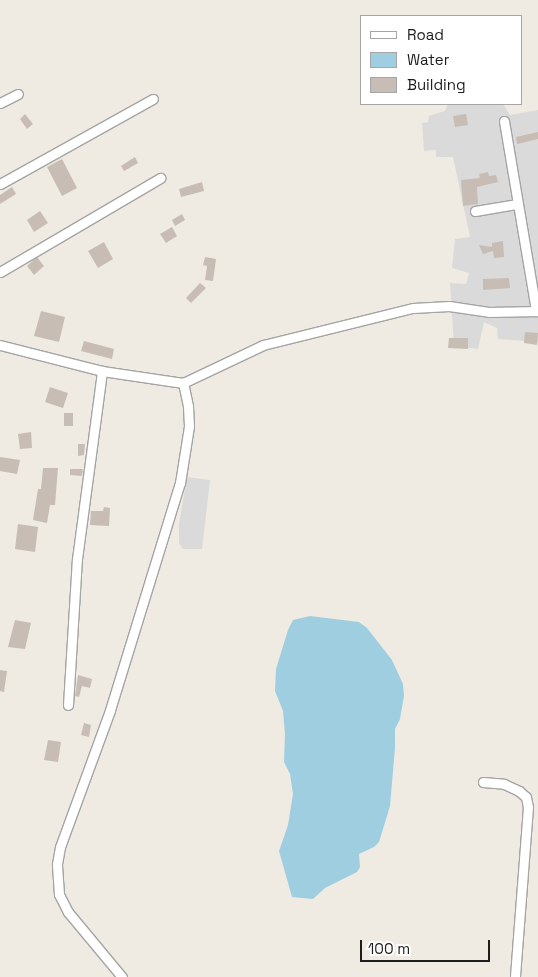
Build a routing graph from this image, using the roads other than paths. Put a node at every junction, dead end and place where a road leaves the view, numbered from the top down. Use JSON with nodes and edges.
{"nodes":[{"id":1,"x":18,"y":94,"type":"dead end"},
{"id":2,"x":153,"y":100,"type":"dead end"},
{"id":3,"x":0,"y":103,"type":"edge"},
{"id":4,"x":504,"y":121,"type":"dead end"},
{"id":5,"x":160,"y":178,"type":"dead end"},
{"id":6,"x":0,"y":184,"type":"edge"},
{"id":7,"x":517,"y":204,"type":"junction"},
{"id":8,"x":475,"y":212,"type":"dead end"},
{"id":9,"x":0,"y":272,"type":"edge"},
{"id":10,"x":537,"y":311,"type":"edge"},
{"id":11,"x":0,"y":345,"type":"edge"},
{"id":12,"x":102,"y":371,"type":"junction"},
{"id":13,"x":183,"y":383,"type":"junction"},
{"id":14,"x":68,"y":706,"type":"dead end"},
{"id":15,"x":483,"y":782,"type":"dead end"},
{"id":16,"x":122,"y":977,"type":"edge"},
{"id":17,"x":515,"y":977,"type":"edge"}],
"edges":[{"from":1,"to":3,"type":"street"},
{"from":2,"to":6,"type":"street"},
{"from":4,"to":7,"type":"street"},
{"from":5,"to":9,"type":"street"},
{"from":7,"to":8,"type":"street"},
{"from":7,"to":10,"type":"street"},
{"from":10,"to":13,"type":"street"},
{"from":11,"to":12,"type":"street"},
{"from":12,"to":13,"type":"street"},
{"from":12,"to":14,"type":"street"},
{"from":13,"to":16,"type":"street"},
{"from":15,"to":17,"type":"street"}]}
